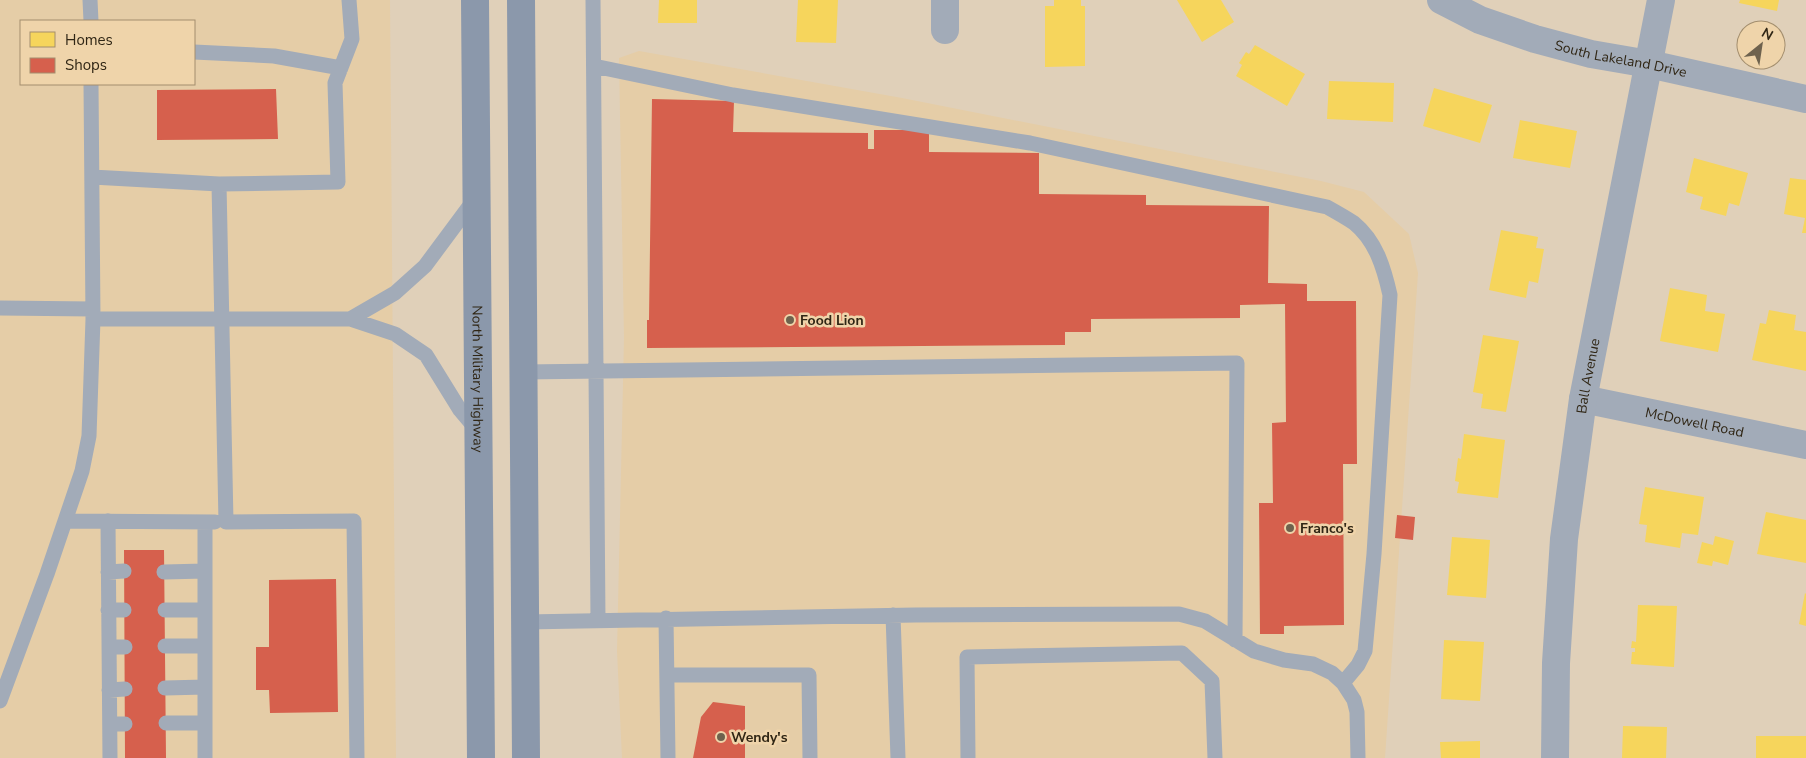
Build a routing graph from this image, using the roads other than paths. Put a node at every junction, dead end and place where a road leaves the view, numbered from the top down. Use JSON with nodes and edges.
{"nodes":[{"id":1,"x":90,"y":0,"type":"edge"},
{"id":2,"x":349,"y":0,"type":"edge"},
{"id":3,"x":475,"y":0,"type":"edge"},
{"id":4,"x":521,"y":0,"type":"edge"},
{"id":5,"x":593,"y":0,"type":"edge"},
{"id":6,"x":945,"y":0,"type":"edge"},
{"id":7,"x":1441,"y":0,"type":"edge"},
{"id":8,"x":1661,"y":0,"type":"edge"},
{"id":9,"x":91,"y":20,"type":"edge"},
{"id":10,"x":945,"y":30,"type":"dead end"},
{"id":11,"x":195,"y":52,"type":"edge"},
{"id":12,"x":1649,"y":64,"type":"junction"},
{"id":13,"x":594,"y":66,"type":"junction"},
{"id":14,"x":341,"y":68,"type":"junction"},
{"id":15,"x":91,"y":85,"type":"edge"},
{"id":16,"x":1806,"y":99,"type":"edge"},
{"id":17,"x":92,"y":177,"type":"junction"},
{"id":18,"x":219,"y":184,"type":"junction"},
{"id":19,"x":476,"y":197,"type":"junction"},
{"id":20,"x":0,"y":308,"type":"edge"},
{"id":21,"x":93,"y":314,"type":"junction"},
{"id":22,"x":350,"y":319,"type":"junction"},
{"id":23,"x":222,"y":320,"type":"junction"},
{"id":24,"x":596,"y":371,"type":"junction"},
{"id":25,"x":523,"y":372,"type":"junction"},
{"id":26,"x":1583,"y":399,"type":"junction"},
{"id":27,"x":478,"y":431,"type":"junction"},
{"id":28,"x":1806,"y":444,"type":"edge"},
{"id":29,"x":66,"y":521,"type":"junction"},
{"id":30,"x":108,"y":521,"type":"junction"},
{"id":31,"x":205,"y":522,"type":"junction"},
{"id":32,"x":226,"y":522,"type":"junction"},
{"id":33,"x":124,"y":571,"type":"dead end"},
{"id":34,"x":205,"y":571,"type":"junction"},
{"id":35,"x":108,"y":572,"type":"junction"},
{"id":36,"x":164,"y":572,"type":"dead end"},
{"id":37,"x":108,"y":610,"type":"junction"},
{"id":38,"x":124,"y":610,"type":"dead end"},
{"id":39,"x":165,"y":610,"type":"dead end"},
{"id":40,"x":205,"y":610,"type":"junction"},
{"id":41,"x":893,"y":615,"type":"junction"},
{"id":42,"x":666,"y":618,"type":"junction"},
{"id":43,"x":598,"y":620,"type":"junction"},
{"id":44,"x":525,"y":622,"type":"junction"},
{"id":45,"x":1235,"y":640,"type":"junction"},
{"id":46,"x":125,"y":646,"type":"dead end"},
{"id":47,"x":165,"y":646,"type":"dead end"},
{"id":48,"x":205,"y":646,"type":"junction"},
{"id":49,"x":109,"y":647,"type":"junction"},
{"id":50,"x":667,"y":675,"type":"junction"},
{"id":51,"x":1343,"y":683,"type":"junction"},
{"id":52,"x":205,"y":687,"type":"junction"},
{"id":53,"x":165,"y":688,"type":"dead end"},
{"id":54,"x":125,"y":689,"type":"dead end"},
{"id":55,"x":109,"y":690,"type":"junction"},
{"id":56,"x":0,"y":701,"type":"edge"},
{"id":57,"x":205,"y":722,"type":"junction"},
{"id":58,"x":166,"y":723,"type":"dead end"},
{"id":59,"x":110,"y":724,"type":"junction"},
{"id":60,"x":125,"y":724,"type":"dead end"},
{"id":61,"x":110,"y":758,"type":"edge"},
{"id":62,"x":205,"y":758,"type":"edge"},
{"id":63,"x":357,"y":758,"type":"edge"},
{"id":64,"x":481,"y":758,"type":"edge"},
{"id":65,"x":526,"y":758,"type":"edge"},
{"id":66,"x":668,"y":758,"type":"edge"},
{"id":67,"x":810,"y":758,"type":"edge"},
{"id":68,"x":898,"y":758,"type":"edge"},
{"id":69,"x":968,"y":758,"type":"edge"},
{"id":70,"x":1215,"y":758,"type":"edge"},
{"id":71,"x":1358,"y":758,"type":"edge"},
{"id":72,"x":1555,"y":758,"type":"edge"}],
"edges":[{"from":1,"to":9,"type":"lane"},
{"from":2,"to":14,"type":"lane"},
{"from":3,"to":19,"type":"main road","name":"North Military Highway"},
{"from":4,"to":25,"type":"main road"},
{"from":5,"to":13,"type":"lane"},
{"from":6,"to":10,"type":"street"},
{"from":7,"to":12,"type":"street","name":"South Lakeland Drive"},
{"from":8,"to":12,"type":"street","name":"Ball Avenue"},
{"from":11,"to":14,"type":"lane"},
{"from":12,"to":16,"type":"street","name":"South Lakeland Drive"},
{"from":12,"to":26,"type":"street","name":"Ball Avenue"},
{"from":13,"to":24,"type":"lane"},
{"from":13,"to":51,"type":"lane"},
{"from":14,"to":18,"type":"lane"},
{"from":15,"to":17,"type":"lane"},
{"from":17,"to":18,"type":"lane"},
{"from":17,"to":21,"type":"lane"},
{"from":18,"to":23,"type":"lane"},
{"from":19,"to":22,"type":"lane"},
{"from":19,"to":27,"type":"main road","name":"North Military Highway"},
{"from":20,"to":21,"type":"lane"},
{"from":21,"to":23,"type":"lane"},
{"from":21,"to":29,"type":"lane"},
{"from":22,"to":23,"type":"lane"},
{"from":22,"to":27,"type":"lane"},
{"from":23,"to":32,"type":"lane"},
{"from":24,"to":25,"type":"lane"},
{"from":24,"to":43,"type":"lane"},
{"from":24,"to":45,"type":"lane"},
{"from":25,"to":44,"type":"main road"},
{"from":26,"to":28,"type":"street","name":"McDowell Road"},
{"from":26,"to":72,"type":"street","name":"Ball Avenue"},
{"from":27,"to":64,"type":"main road","name":"North Military Highway"},
{"from":29,"to":30,"type":"lane"},
{"from":29,"to":56,"type":"lane"},
{"from":30,"to":31,"type":"lane"},
{"from":30,"to":35,"type":"lane"},
{"from":31,"to":32,"type":"lane"},
{"from":31,"to":34,"type":"lane"},
{"from":32,"to":63,"type":"lane"},
{"from":33,"to":35,"type":"lane"},
{"from":34,"to":36,"type":"lane"},
{"from":34,"to":40,"type":"lane"},
{"from":35,"to":37,"type":"lane"},
{"from":37,"to":38,"type":"lane"},
{"from":37,"to":49,"type":"lane"},
{"from":39,"to":40,"type":"lane"},
{"from":40,"to":48,"type":"lane"},
{"from":41,"to":42,"type":"lane"},
{"from":41,"to":45,"type":"lane"},
{"from":41,"to":68,"type":"lane"},
{"from":42,"to":43,"type":"lane"},
{"from":42,"to":50,"type":"lane"},
{"from":43,"to":44,"type":"lane"},
{"from":44,"to":65,"type":"main road"},
{"from":45,"to":51,"type":"lane"},
{"from":46,"to":49,"type":"lane"},
{"from":47,"to":48,"type":"lane"},
{"from":48,"to":52,"type":"lane"},
{"from":49,"to":55,"type":"lane"},
{"from":50,"to":66,"type":"lane"},
{"from":50,"to":67,"type":"lane"},
{"from":51,"to":71,"type":"lane"},
{"from":52,"to":53,"type":"lane"},
{"from":52,"to":57,"type":"lane"},
{"from":54,"to":55,"type":"lane"},
{"from":55,"to":59,"type":"lane"},
{"from":57,"to":58,"type":"lane"},
{"from":57,"to":62,"type":"lane"},
{"from":59,"to":60,"type":"lane"},
{"from":59,"to":61,"type":"lane"},
{"from":69,"to":70,"type":"lane"}]}
